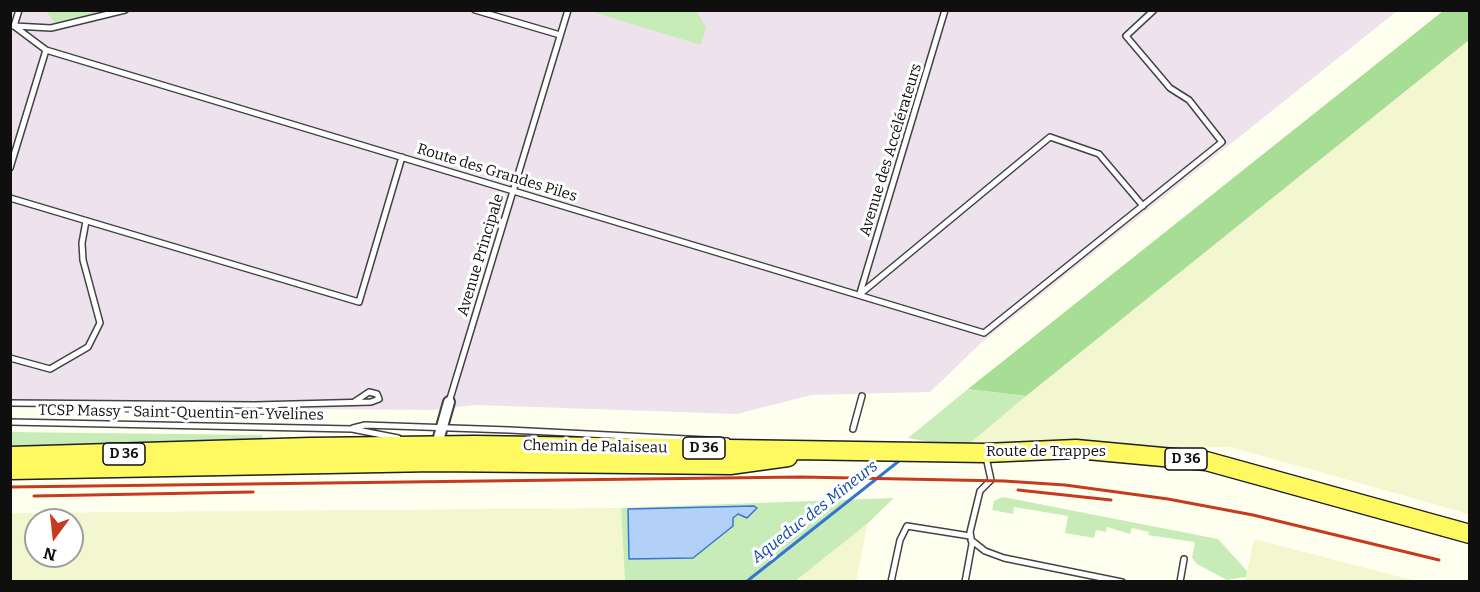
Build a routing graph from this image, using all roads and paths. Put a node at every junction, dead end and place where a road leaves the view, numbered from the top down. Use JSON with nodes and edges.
{"nodes":[{"id":1,"x":19,"y":10,"type":"edge"},
{"id":2,"x":125,"y":10,"type":"edge"},
{"id":3,"x":475,"y":10,"type":"edge"},
{"id":4,"x":568,"y":10,"type":"edge"},
{"id":5,"x":945,"y":10,"type":"edge"},
{"id":6,"x":1154,"y":10,"type":"edge"},
{"id":7,"x":12,"y":26,"type":"edge"},
{"id":8,"x":560,"y":35,"type":"junction"},
{"id":9,"x":46,"y":50,"type":"junction"},
{"id":10,"x":402,"y":157,"type":"junction"},
{"id":11,"x":10,"y":168,"type":"edge"},
{"id":12,"x":513,"y":189,"type":"junction"},
{"id":13,"x":10,"y":198,"type":"edge"},
{"id":14,"x":1143,"y":206,"type":"junction"},
{"id":15,"x":86,"y":221,"type":"junction"},
{"id":16,"x":859,"y":295,"type":"junction"},
{"id":17,"x":10,"y":358,"type":"edge"},
{"id":18,"x":862,"y":396,"type":"dead end"},
{"id":19,"x":354,"y":402,"type":"dead end"},
{"id":20,"x":449,"y":402,"type":"joint"},
{"id":21,"x":10,"y":403,"type":"edge"},
{"id":22,"x":10,"y":422,"type":"edge"},
{"id":23,"x":441,"y":428,"type":"junction"},
{"id":24,"x":352,"y":429,"type":"junction"},
{"id":25,"x":854,"y":429,"type":"dead end"},
{"id":26,"x":416,"y":447,"type":"junction"},
{"id":27,"x":751,"y":448,"type":"junction"},
{"id":28,"x":829,"y":451,"type":"junction"},
{"id":29,"x":985,"y":453,"type":"junction"},
{"id":30,"x":435,"y":455,"type":"junction"},
{"id":31,"x":10,"y":456,"type":"edge"},
{"id":32,"x":10,"y":470,"type":"edge"},
{"id":33,"x":1470,"y":534,"type":"edge"},
{"id":34,"x":970,"y":538,"type":"junction"},
{"id":35,"x":1184,"y":559,"type":"dead end"},
{"id":36,"x":891,"y":582,"type":"edge"},
{"id":37,"x":965,"y":582,"type":"edge"},
{"id":38,"x":1122,"y":582,"type":"edge"},
{"id":39,"x":1180,"y":582,"type":"edge"}],
"edges":[{"from":1,"to":7,"type":"lane"},
{"from":2,"to":7,"type":"lane"},
{"from":3,"to":8,"type":"lane"},
{"from":4,"to":8,"type":"lane","name":"Avenue Principale"},
{"from":5,"to":16,"type":"lane","name":"Avenue des Accélérateurs"},
{"from":6,"to":14,"type":"lane"},
{"from":7,"to":9,"type":"lane","name":"Route des Grandes Piles"},
{"from":8,"to":12,"type":"lane","name":"Avenue Principale"},
{"from":9,"to":10,"type":"lane","name":"Route des Grandes Piles"},
{"from":9,"to":11,"type":"lane"},
{"from":10,"to":12,"type":"lane","name":"Route des Grandes Piles"},
{"from":10,"to":15,"type":"lane"},
{"from":12,"to":16,"type":"lane","name":"Route des Grandes Piles"},
{"from":12,"to":20,"type":"lane","name":"Avenue Principale"},
{"from":13,"to":15,"type":"lane"},
{"from":14,"to":16,"type":"lane","name":"Route des Grandes Piles"},
{"from":14,"to":16,"type":"lane"},
{"from":15,"to":17,"type":"lane"},
{"from":18,"to":25,"type":"lane"},
{"from":19,"to":21,"type":"lane"},
{"from":20,"to":23,"type":"street"},
{"from":22,"to":24,"type":"lane","name":"TCSP Massy - Saint-Quentin-en-Yvelines"},
{"from":23,"to":24,"type":"lane"},
{"from":23,"to":27,"type":"lane"},
{"from":23,"to":30,"type":"street"},
{"from":24,"to":26,"type":"lane"},
{"from":26,"to":30,"type":"main road","name":"Chemin de Palaiseau","number":"D 36"},
{"from":26,"to":31,"type":"main road","name":"Chemin de Palaiseau","number":"D 36"},
{"from":27,"to":28,"type":"main road","name":"Chemin de Palaiseau","number":"D 36"},
{"from":27,"to":30,"type":"main road","name":"Chemin de Palaiseau","number":"D 36"},
{"from":28,"to":29,"type":"main road","name":"Route de Trappes","number":"D 36"},
{"from":28,"to":30,"type":"main road","name":"Chemin de Palaiseau","number":"D 36"},
{"from":29,"to":33,"type":"main road","name":"Route de Trappes","number":"D 36"},
{"from":29,"to":34,"type":"lane"},
{"from":30,"to":32,"type":"main road","name":"Chemin de Palaiseau","number":"D 36"},
{"from":34,"to":36,"type":"lane"},
{"from":34,"to":37,"type":"lane"},
{"from":34,"to":38,"type":"lane"},
{"from":35,"to":39,"type":"lane"}]}
